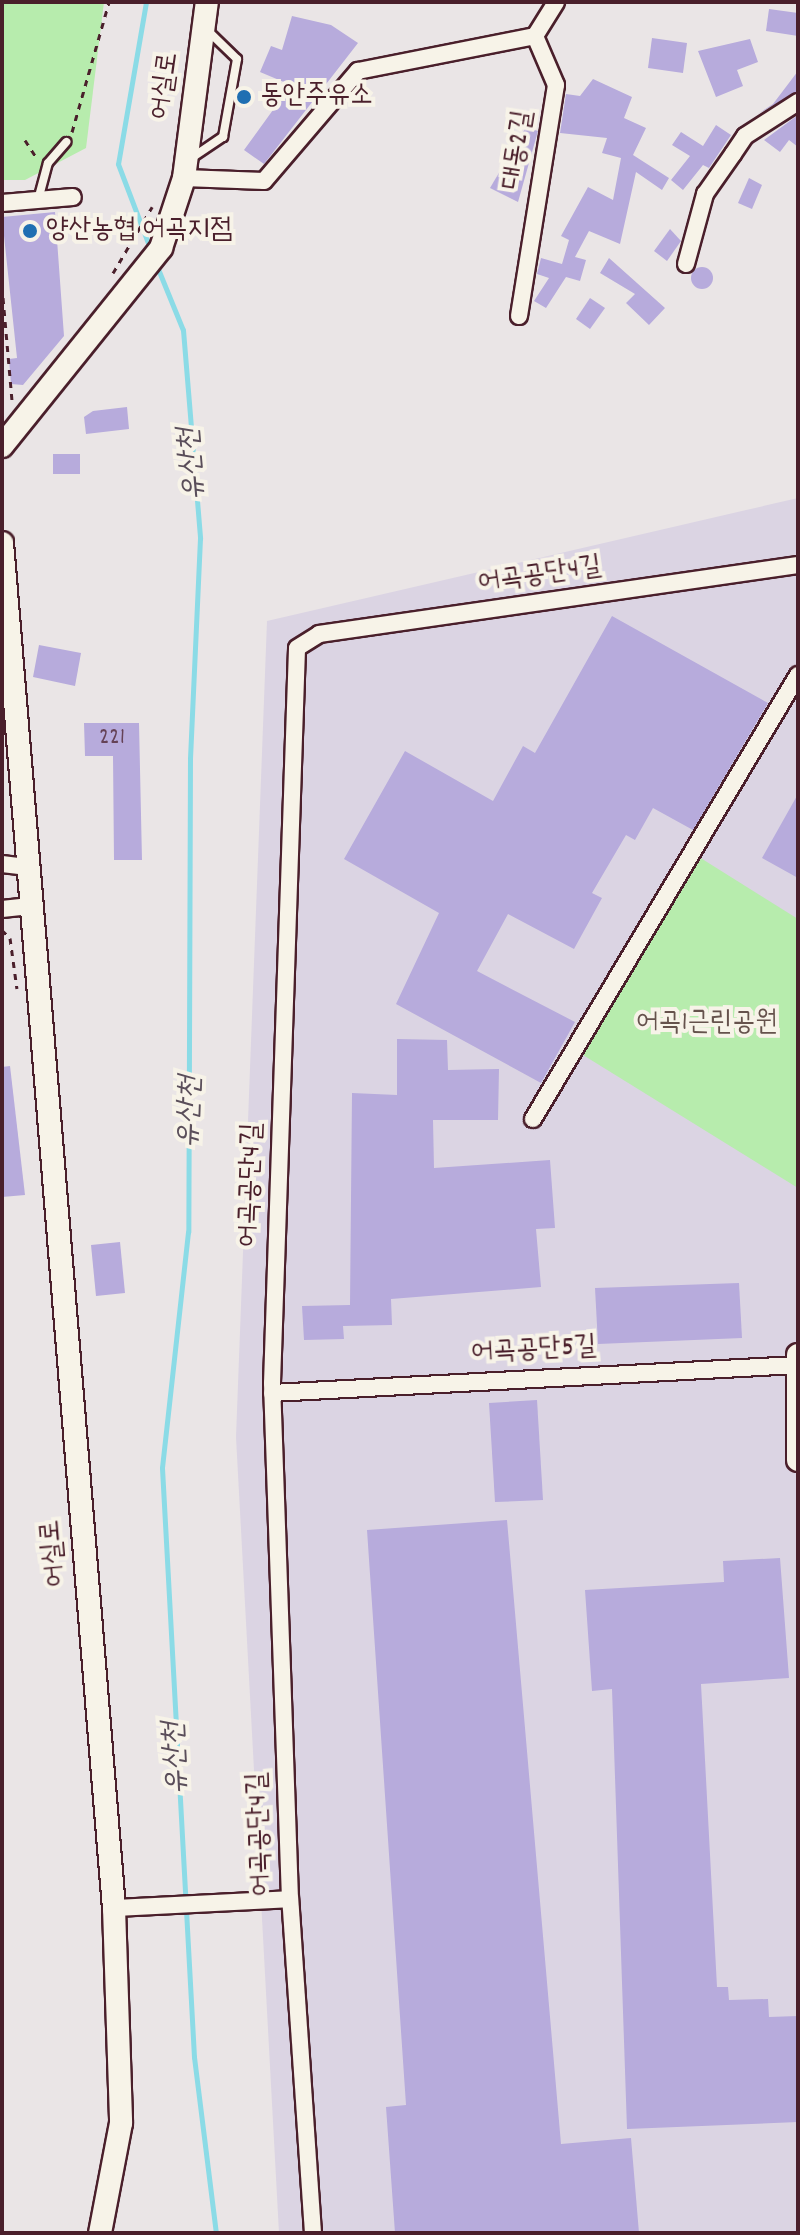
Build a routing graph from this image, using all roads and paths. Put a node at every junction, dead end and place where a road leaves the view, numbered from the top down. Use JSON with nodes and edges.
{"nodes":[{"id":1,"x":109,"y":2,"type":"edge"},
{"id":2,"x":207,"y":2,"type":"edge"},
{"id":3,"x":556,"y":2,"type":"edge"},
{"id":4,"x":205,"y":28,"type":"junction"},
{"id":5,"x":535,"y":36,"type":"junction"},
{"id":6,"x":798,"y":102,"type":"edge"},
{"id":7,"x":66,"y":142,"type":"joint"},
{"id":8,"x":185,"y":170,"type":"junction"},
{"id":9,"x":161,"y":193,"type":"dead end"},
{"id":10,"x":73,"y":197,"type":"dead end"},
{"id":11,"x":38,"y":200,"type":"junction"},
{"id":12,"x":2,"y":203,"type":"edge"},
{"id":13,"x":686,"y":264,"type":"dead end"},
{"id":14,"x":109,"y":280,"type":"dead end"},
{"id":15,"x":2,"y":286,"type":"edge"},
{"id":16,"x":519,"y":316,"type":"dead end"},
{"id":17,"x":15,"y":397,"type":"dead end"},
{"id":18,"x":2,"y":446,"type":"edge"},
{"id":19,"x":2,"y":543,"type":"edge"},
{"id":20,"x":798,"y":565,"type":"edge"},
{"id":21,"x":798,"y":675,"type":"edge"},
{"id":22,"x":9,"y":685,"type":"edge"},
{"id":23,"x":2,"y":864,"type":"edge"},
{"id":24,"x":26,"y":867,"type":"junction"},
{"id":25,"x":30,"y":906,"type":"junction"},
{"id":26,"x":2,"y":909,"type":"edge"},
{"id":27,"x":533,"y":1119,"type":"dead end"},
{"id":28,"x":796,"y":1361,"type":"edge"},
{"id":29,"x":272,"y":1393,"type":"junction"},
{"id":30,"x":798,"y":1460,"type":"edge"},
{"id":31,"x":290,"y":1899,"type":"junction"},
{"id":32,"x":114,"y":1908,"type":"junction"},
{"id":33,"x":100,"y":2233,"type":"edge"},
{"id":34,"x":313,"y":2233,"type":"edge"}],
"edges":[{"from":1,"to":7,"type":"path"},
{"from":2,"to":4,"type":"main road","name":"어실로"},
{"from":3,"to":5,"type":"street"},
{"from":4,"to":8,"type":"main road","name":"어실로"},
{"from":4,"to":8,"type":"lane"},
{"from":5,"to":8,"type":"street"},
{"from":5,"to":16,"type":"street","name":"대동2길"},
{"from":6,"to":13,"type":"street"},
{"from":7,"to":11,"type":"lane"},
{"from":8,"to":18,"type":"main road","name":"어실로"},
{"from":9,"to":14,"type":"path"},
{"from":10,"to":11,"type":"street"},
{"from":11,"to":12,"type":"street"},
{"from":15,"to":17,"type":"path"},
{"from":19,"to":22,"type":"main road","name":"어실로"},
{"from":20,"to":29,"type":"street","name":"어곡공단4길"},
{"from":21,"to":27,"type":"street"},
{"from":22,"to":24,"type":"main road","name":"어실로"},
{"from":23,"to":24,"type":"street"},
{"from":24,"to":25,"type":"main road","name":"어실로"},
{"from":25,"to":26,"type":"street"},
{"from":25,"to":32,"type":"main road","name":"어실로"},
{"from":28,"to":29,"type":"street","name":"어곡공단5길"},
{"from":28,"to":30,"type":"main road"},
{"from":29,"to":31,"type":"street","name":"어곡공단4길"},
{"from":31,"to":32,"type":"street"},
{"from":31,"to":34,"type":"street","name":"어곡공단4길"},
{"from":32,"to":33,"type":"main road","name":"어실로"}]}
